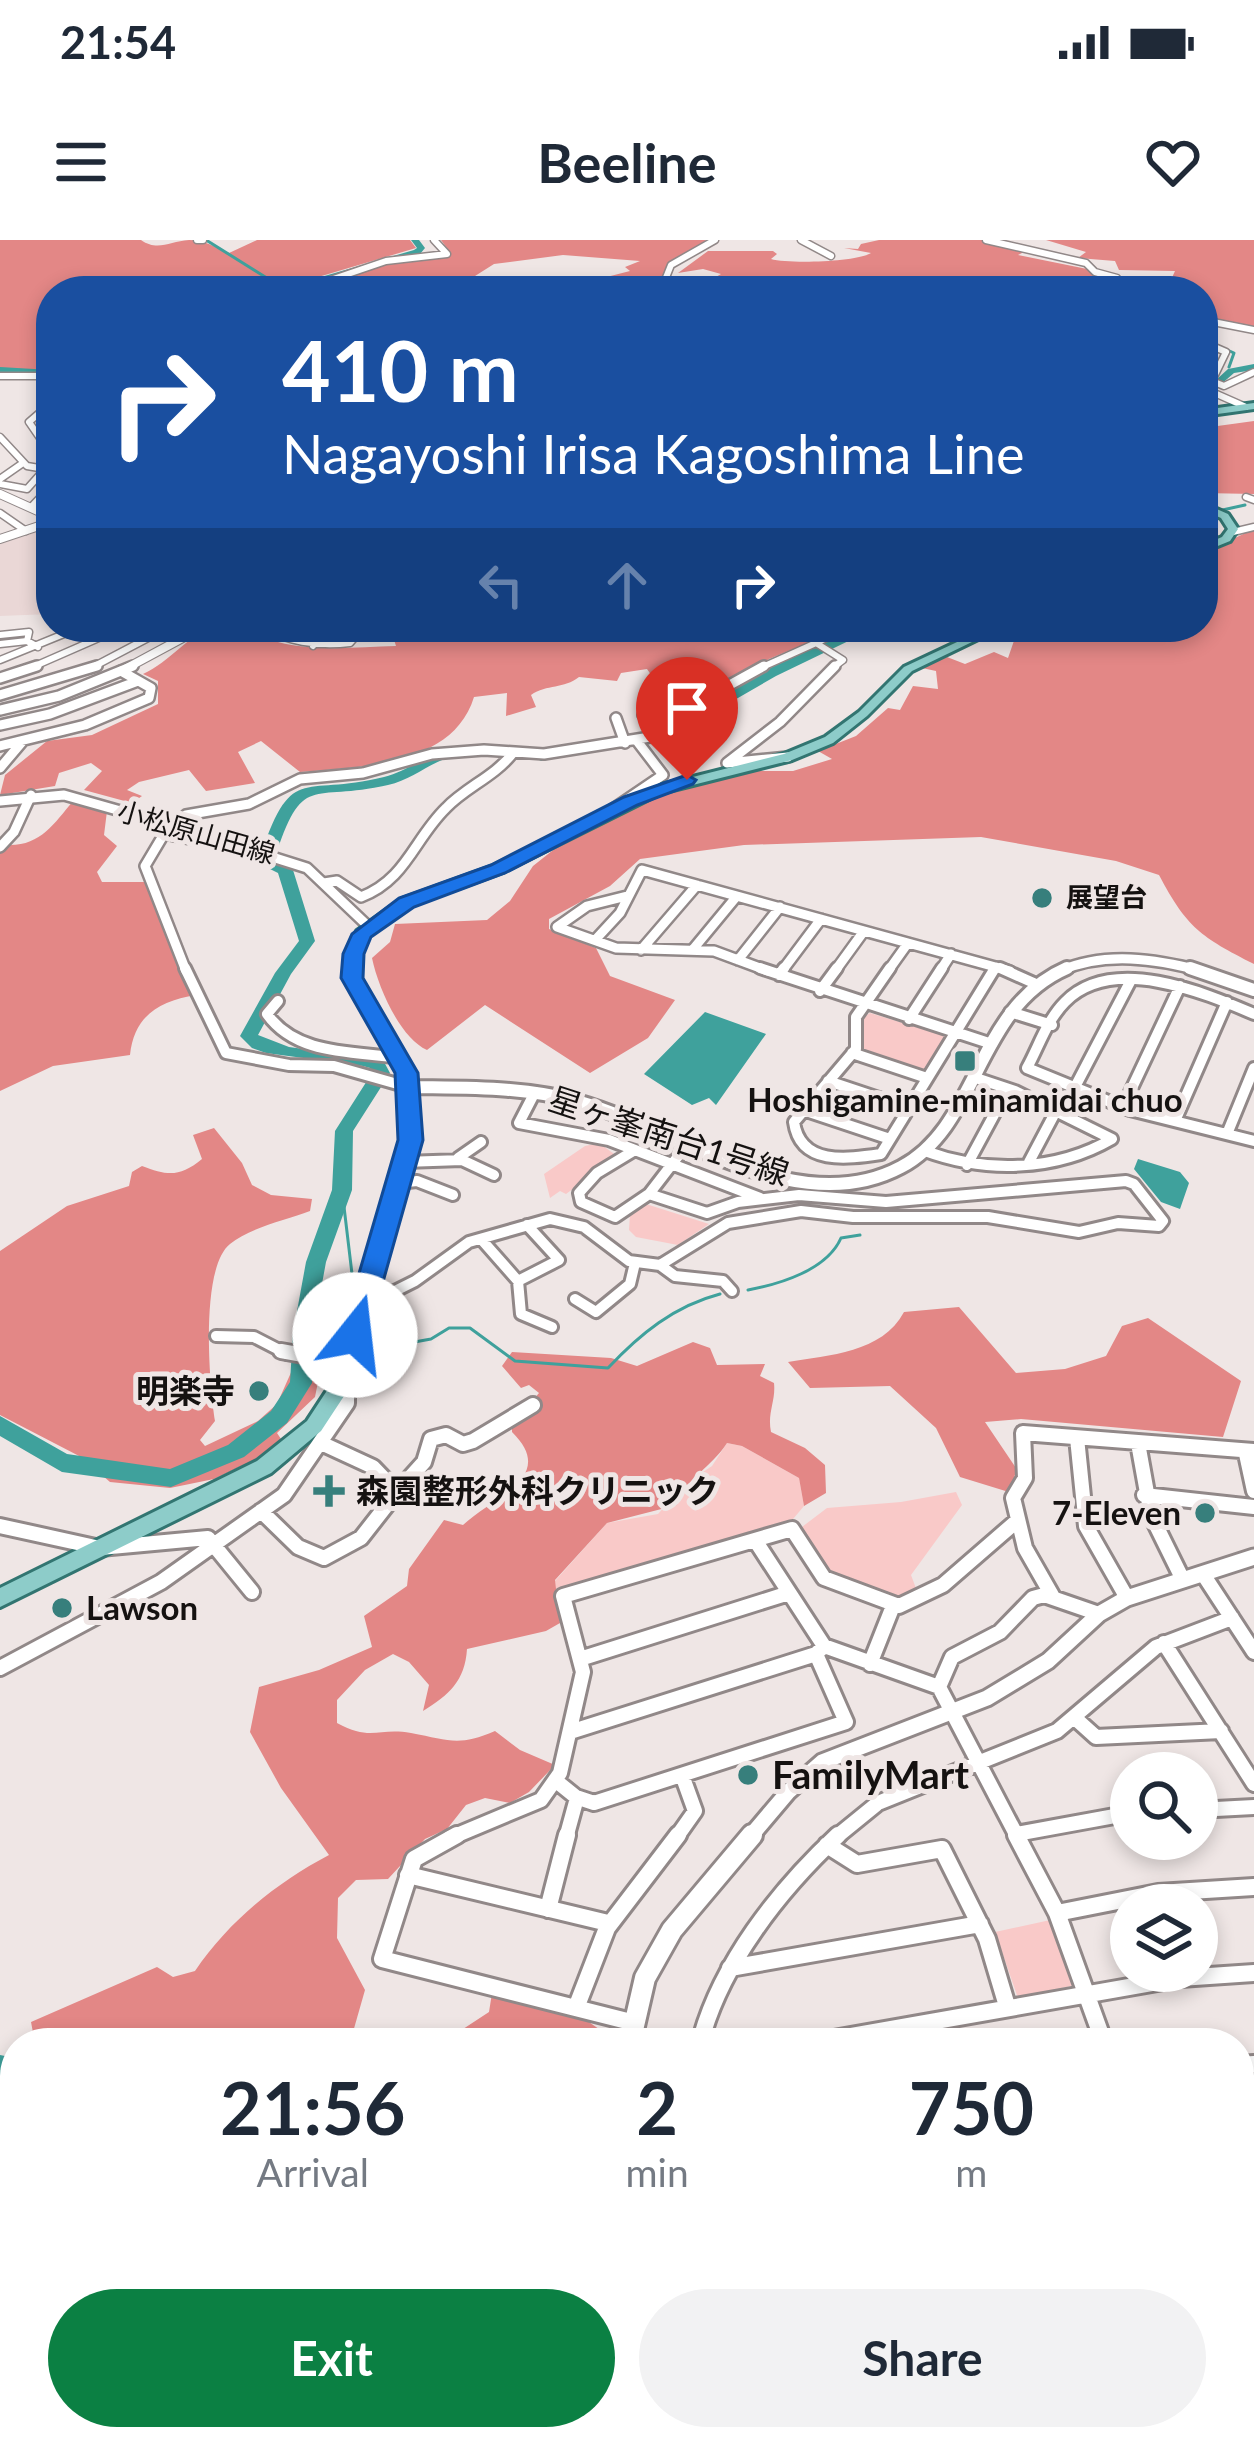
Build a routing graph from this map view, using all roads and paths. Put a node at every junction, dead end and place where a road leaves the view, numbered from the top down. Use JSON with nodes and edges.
{"nodes":[{"id":1,"x":434,"y":240,"type":"edge"},
{"id":2,"x":715,"y":240,"type":"edge"},
{"id":3,"x":801,"y":240,"type":"edge"},
{"id":4,"x":986,"y":240,"type":"edge"},
{"id":5,"x":831,"y":256,"type":"dead end"},
{"id":6,"x":342,"y":276,"type":"edge"},
{"id":7,"x":667,"y":276,"type":"edge"},
{"id":8,"x":1110,"y":276,"type":"edge"},
{"id":9,"x":1218,"y":322,"type":"edge"},
{"id":10,"x":1254,"y":331,"type":"edge"},
{"id":11,"x":1218,"y":349,"type":"edge"},
{"id":12,"x":1254,"y":369,"type":"edge"},
{"id":13,"x":1218,"y":373,"type":"joint"},
{"id":14,"x":0,"y":376,"type":"edge"},
{"id":15,"x":36,"y":376,"type":"edge"},
{"id":16,"x":1218,"y":384,"type":"edge"},
{"id":17,"x":1218,"y":389,"type":"edge"},
{"id":18,"x":1251,"y":408,"type":"edge"},
{"id":19,"x":1218,"y":411,"type":"edge"},
{"id":20,"x":0,"y":437,"type":"edge"},
{"id":21,"x":9,"y":450,"type":"junction"},
{"id":22,"x":0,"y":455,"type":"edge"},
{"id":23,"x":23,"y":463,"type":"junction"},
{"id":24,"x":36,"y":467,"type":"edge"},
{"id":25,"x":36,"y":480,"type":"edge"},
{"id":26,"x":0,"y":482,"type":"edge"},
{"id":27,"x":0,"y":494,"type":"edge"},
{"id":28,"x":36,"y":502,"type":"edge"},
{"id":29,"x":32,"y":506,"type":"junction"},
{"id":30,"x":36,"y":509,"type":"edge"},
{"id":31,"x":1218,"y":514,"type":"edge"},
{"id":32,"x":3,"y":518,"type":"edge"},
{"id":33,"x":36,"y":526,"type":"edge"},
{"id":34,"x":1254,"y":527,"type":"edge"},
{"id":35,"x":26,"y":530,"type":"junction"},
{"id":36,"x":1233,"y":530,"type":"junction"},
{"id":37,"x":0,"y":539,"type":"edge"},
{"id":38,"x":1218,"y":540,"type":"edge"},
{"id":39,"x":0,"y":639,"type":"edge"},
{"id":40,"x":49,"y":642,"type":"edge"},
{"id":41,"x":94,"y":642,"type":"edge"},
{"id":42,"x":144,"y":642,"type":"edge"},
{"id":43,"x":174,"y":642,"type":"edge"},
{"id":44,"x":295,"y":642,"type":"edge"},
{"id":45,"x":316,"y":642,"type":"edge"},
{"id":46,"x":351,"y":642,"type":"edge"},
{"id":47,"x":966,"y":642,"type":"edge"},
{"id":48,"x":817,"y":643,"type":"joint"},
{"id":49,"x":313,"y":646,"type":"junction"},
{"id":50,"x":38,"y":647,"type":"junction"},
{"id":51,"x":0,"y":660,"type":"edge"},
{"id":52,"x":121,"y":671,"type":"junction"},
{"id":53,"x":0,"y":678,"type":"edge"},
{"id":54,"x":138,"y":681,"type":"junction"},
{"id":55,"x":0,"y":695,"type":"edge"},
{"id":56,"x":689,"y":708,"type":"junction"},
{"id":57,"x":0,"y":710,"type":"edge"},
{"id":58,"x":643,"y":715,"type":"dead end"},
{"id":59,"x":616,"y":718,"type":"dead end"},
{"id":60,"x":0,"y":725,"type":"edge"},
{"id":61,"x":22,"y":742,"type":"junction"},
{"id":62,"x":625,"y":742,"type":"junction"},
{"id":63,"x":640,"y":744,"type":"junction"},
{"id":64,"x":0,"y":746,"type":"edge"},
{"id":65,"x":788,"y":757,"type":"junction"},
{"id":66,"x":510,"y":758,"type":"junction"},
{"id":67,"x":0,"y":768,"type":"edge"},
{"id":68,"x":32,"y":795,"type":"junction"},
{"id":69,"x":0,"y":801,"type":"edge"},
{"id":70,"x":610,"y":812,"type":"junction"},
{"id":71,"x":164,"y":828,"type":"junction"},
{"id":72,"x":208,"y":837,"type":"junction"},
{"id":73,"x":0,"y":847,"type":"edge"},
{"id":74,"x":326,"y":885,"type":"junction"},
{"id":75,"x":698,"y":885,"type":"junction"},
{"id":76,"x":627,"y":896,"type":"junction"},
{"id":77,"x":737,"y":896,"type":"junction"},
{"id":78,"x":779,"y":908,"type":"junction"},
{"id":79,"x":821,"y":919,"type":"junction"},
{"id":80,"x":363,"y":922,"type":"junction"},
{"id":81,"x":864,"y":931,"type":"junction"},
{"id":82,"x":596,"y":939,"type":"junction"},
{"id":83,"x":908,"y":943,"type":"junction"},
{"id":84,"x":694,"y":948,"type":"junction"},
{"id":85,"x":641,"y":950,"type":"junction"},
{"id":86,"x":951,"y":954,"type":"junction"},
{"id":87,"x":738,"y":959,"type":"junction"},
{"id":88,"x":996,"y":967,"type":"junction"},
{"id":89,"x":779,"y":975,"type":"junction"},
{"id":90,"x":1130,"y":982,"type":"junction"},
{"id":91,"x":1036,"y":984,"type":"junction"},
{"id":92,"x":1180,"y":986,"type":"junction"},
{"id":93,"x":1254,"y":990,"type":"edge"},
{"id":94,"x":820,"y":991,"type":"junction"},
{"id":95,"x":278,"y":1001,"type":"dead end"},
{"id":96,"x":1227,"y":1002,"type":"junction"},
{"id":97,"x":864,"y":1005,"type":"junction"},
{"id":98,"x":1010,"y":1012,"type":"junction"},
{"id":99,"x":1254,"y":1014,"type":"edge"},
{"id":100,"x":909,"y":1019,"type":"junction"},
{"id":101,"x":1052,"y":1025,"type":"junction"},
{"id":102,"x":955,"y":1033,"type":"junction"},
{"id":103,"x":992,"y":1044,"type":"junction"},
{"id":104,"x":852,"y":1053,"type":"junction"},
{"id":105,"x":400,"y":1058,"type":"junction"},
{"id":106,"x":1254,"y":1068,"type":"edge"},
{"id":107,"x":973,"y":1077,"type":"junction"},
{"id":108,"x":927,"y":1078,"type":"junction"},
{"id":109,"x":829,"y":1081,"type":"junction"},
{"id":110,"x":400,"y":1085,"type":"junction"},
{"id":111,"x":1075,"y":1087,"type":"junction"},
{"id":112,"x":1008,"y":1089,"type":"junction"},
{"id":113,"x":535,"y":1092,"type":"junction"},
{"id":114,"x":1123,"y":1107,"type":"junction"},
{"id":115,"x":909,"y":1108,"type":"junction"},
{"id":116,"x":803,"y":1110,"type":"junction"},
{"id":117,"x":1056,"y":1111,"type":"junction"},
{"id":118,"x":1175,"y":1121,"type":"junction"},
{"id":119,"x":1227,"y":1134,"type":"junction"},
{"id":120,"x":890,"y":1139,"type":"junction"},
{"id":121,"x":1254,"y":1141,"type":"edge"},
{"id":122,"x":482,"y":1142,"type":"dead end"},
{"id":123,"x":689,"y":1142,"type":"junction"},
{"id":124,"x":635,"y":1150,"type":"junction"},
{"id":125,"x":925,"y":1151,"type":"junction"},
{"id":126,"x":456,"y":1159,"type":"junction"},
{"id":127,"x":404,"y":1162,"type":"junction"},
{"id":128,"x":1029,"y":1162,"type":"junction"},
{"id":129,"x":672,"y":1164,"type":"junction"},
{"id":130,"x":967,"y":1166,"type":"junction"},
{"id":131,"x":494,"y":1175,"type":"dead end"},
{"id":132,"x":398,"y":1183,"type":"junction"},
{"id":133,"x":649,"y":1194,"type":"junction"},
{"id":134,"x":987,"y":1195,"type":"junction"},
{"id":135,"x":453,"y":1196,"type":"dead end"},
{"id":136,"x":767,"y":1200,"type":"junction"},
{"id":137,"x":988,"y":1217,"type":"junction"},
{"id":138,"x":526,"y":1225,"type":"junction"},
{"id":139,"x":481,"y":1239,"type":"junction"},
{"id":140,"x":635,"y":1263,"type":"junction"},
{"id":141,"x":660,"y":1264,"type":"junction"},
{"id":142,"x":518,"y":1281,"type":"junction"},
{"id":143,"x":732,"y":1291,"type":"dead end"},
{"id":144,"x":575,"y":1299,"type":"dead end"},
{"id":145,"x":363,"y":1306,"type":"junction"},
{"id":146,"x":552,"y":1327,"type":"dead end"},
{"id":147,"x":216,"y":1336,"type":"dead end"},
{"id":148,"x":347,"y":1363,"type":"junction"},
{"id":149,"x":337,"y":1390,"type":"junction"},
{"id":150,"x":532,"y":1405,"type":"dead end"},
{"id":151,"x":1077,"y":1438,"type":"junction"},
{"id":152,"x":321,"y":1443,"type":"junction"},
{"id":153,"x":1138,"y":1443,"type":"junction"},
{"id":154,"x":1250,"y":1453,"type":"edge"},
{"id":155,"x":1254,"y":1491,"type":"edge"},
{"id":156,"x":397,"y":1492,"type":"junction"},
{"id":157,"x":1144,"y":1495,"type":"junction"},
{"id":158,"x":1254,"y":1507,"type":"edge"},
{"id":159,"x":261,"y":1510,"type":"junction"},
{"id":160,"x":1018,"y":1520,"type":"junction"},
{"id":161,"x":0,"y":1526,"type":"edge"},
{"id":162,"x":755,"y":1540,"type":"junction"},
{"id":163,"x":216,"y":1542,"type":"junction"},
{"id":164,"x":100,"y":1549,"type":"junction"},
{"id":165,"x":1254,"y":1557,"type":"edge"},
{"id":166,"x":1203,"y":1574,"type":"junction"},
{"id":167,"x":1183,"y":1580,"type":"junction"},
{"id":168,"x":253,"y":1592,"type":"dead end"},
{"id":169,"x":789,"y":1593,"type":"junction"},
{"id":170,"x":0,"y":1598,"type":"edge"},
{"id":171,"x":1053,"y":1598,"type":"junction"},
{"id":172,"x":1127,"y":1598,"type":"junction"},
{"id":173,"x":893,"y":1606,"type":"junction"},
{"id":174,"x":1099,"y":1614,"type":"junction"},
{"id":175,"x":1232,"y":1618,"type":"junction"},
{"id":176,"x":1164,"y":1643,"type":"junction"},
{"id":177,"x":820,"y":1650,"type":"junction"},
{"id":178,"x":1254,"y":1652,"type":"edge"},
{"id":179,"x":583,"y":1658,"type":"junction"},
{"id":180,"x":870,"y":1664,"type":"junction"},
{"id":181,"x":0,"y":1668,"type":"edge"},
{"id":182,"x":939,"y":1688,"type":"junction"},
{"id":183,"x":951,"y":1712,"type":"junction"},
{"id":184,"x":1076,"y":1719,"type":"junction"},
{"id":185,"x":1221,"y":1731,"type":"junction"},
{"id":186,"x":570,"y":1732,"type":"junction"},
{"id":187,"x":980,"y":1767,"type":"junction"},
{"id":188,"x":682,"y":1775,"type":"junction"},
{"id":189,"x":555,"y":1780,"type":"junction"},
{"id":190,"x":1254,"y":1784,"type":"edge"},
{"id":191,"x":577,"y":1798,"type":"junction"},
{"id":192,"x":1254,"y":1807,"type":"edge"},
{"id":193,"x":1218,"y":1809,"type":"edge"},
{"id":194,"x":1110,"y":1817,"type":"edge"},
{"id":195,"x":1016,"y":1834,"type":"junction"},
{"id":196,"x":826,"y":1845,"type":"junction"},
{"id":197,"x":408,"y":1875,"type":"junction"},
{"id":198,"x":1254,"y":1887,"type":"edge"},
{"id":199,"x":548,"y":1909,"type":"junction"},
{"id":200,"x":1057,"y":1912,"type":"junction"},
{"id":201,"x":608,"y":1923,"type":"junction"},
{"id":202,"x":980,"y":1924,"type":"junction"},
{"id":203,"x":730,"y":1969,"type":"junction"},
{"id":204,"x":1254,"y":1973,"type":"edge"},
{"id":205,"x":1088,"y":1995,"type":"junction"},
{"id":206,"x":1007,"y":2006,"type":"junction"},
{"id":207,"x":576,"y":2008,"type":"junction"},
{"id":208,"x":631,"y":2022,"type":"junction"},
{"id":209,"x":631,"y":2028,"type":"edge"},
{"id":210,"x":703,"y":2028,"type":"edge"},
{"id":211,"x":890,"y":2028,"type":"edge"},
{"id":212,"x":1099,"y":2028,"type":"edge"}],
"edges":[{"from":1,"to":6,"type":"street"},
{"from":2,"to":7,"type":"street"},
{"from":3,"to":5,"type":"street"},
{"from":4,"to":8,"type":"street"},
{"from":9,"to":10,"type":"street"},
{"from":11,"to":13,"type":"street"},
{"from":12,"to":13,"type":"street"},
{"from":12,"to":16,"type":"street"},
{"from":14,"to":15,"type":"street"},
{"from":17,"to":18,"type":"street"},
{"from":18,"to":19,"type":"main road"},
{"from":20,"to":21,"type":"street"},
{"from":21,"to":22,"type":"street"},
{"from":21,"to":23,"type":"street"},
{"from":23,"to":24,"type":"street"},
{"from":23,"to":26,"type":"street"},
{"from":25,"to":26,"type":"street"},
{"from":27,"to":29,"type":"street"},
{"from":28,"to":29,"type":"street"},
{"from":29,"to":30,"type":"street"},
{"from":31,"to":36,"type":"main road"},
{"from":32,"to":35,"type":"street"},
{"from":33,"to":35,"type":"street"},
{"from":34,"to":36,"type":"street"},
{"from":35,"to":37,"type":"street"},
{"from":36,"to":38,"type":"main road"},
{"from":39,"to":50,"type":"street"},
{"from":40,"to":50,"type":"street"},
{"from":41,"to":53,"type":"street"},
{"from":42,"to":55,"type":"street"},
{"from":43,"to":52,"type":"street"},
{"from":44,"to":49,"type":"street"},
{"from":45,"to":49,"type":"street"},
{"from":46,"to":49,"type":"street"},
{"from":47,"to":65,"type":"main road"},
{"from":48,"to":56,"type":"street"},
{"from":48,"to":65,"type":"street"},
{"from":50,"to":51,"type":"street"},
{"from":52,"to":54,"type":"street"},
{"from":52,"to":57,"type":"street"},
{"from":54,"to":60,"type":"street"},
{"from":54,"to":61,"type":"street"},
{"from":56,"to":58,"type":"street"},
{"from":56,"to":63,"type":"street"},
{"from":59,"to":62,"type":"street"},
{"from":61,"to":64,"type":"street"},
{"from":61,"to":67,"type":"street"},
{"from":62,"to":63,"type":"street"},
{"from":62,"to":66,"type":"street"},
{"from":63,"to":70,"type":"street"},
{"from":65,"to":70,"type":"main road"},
{"from":66,"to":71,"type":"street"},
{"from":66,"to":74,"type":"street"},
{"from":68,"to":69,"type":"street","name":"小松原山田線"},
{"from":68,"to":71,"type":"street","name":"小松原山田線"},
{"from":68,"to":73,"type":"street"},
{"from":70,"to":80,"type":"main road"},
{"from":71,"to":72,"type":"street","name":"小松原山田線","bridge":true},
{"from":71,"to":72,"type":"street"},
{"from":71,"to":110,"type":"street"},
{"from":72,"to":74,"type":"street","name":"小松原山田線"},
{"from":74,"to":80,"type":"street","name":"小松原山田線"},
{"from":75,"to":76,"type":"street"},
{"from":75,"to":77,"type":"street"},
{"from":75,"to":85,"type":"street"},
{"from":76,"to":82,"type":"street"},
{"from":76,"to":82,"type":"street"},
{"from":77,"to":78,"type":"street"},
{"from":77,"to":84,"type":"street"},
{"from":78,"to":79,"type":"street"},
{"from":78,"to":87,"type":"street"},
{"from":79,"to":81,"type":"street"},
{"from":79,"to":89,"type":"street"},
{"from":80,"to":105,"type":"main road"},
{"from":81,"to":83,"type":"street"},
{"from":81,"to":94,"type":"street"},
{"from":82,"to":85,"type":"street"},
{"from":83,"to":86,"type":"street"},
{"from":83,"to":97,"type":"street"},
{"from":84,"to":85,"type":"street"},
{"from":84,"to":87,"type":"street"},
{"from":86,"to":88,"type":"street"},
{"from":86,"to":100,"type":"street"},
{"from":87,"to":89,"type":"street"},
{"from":88,"to":91,"type":"street"},
{"from":88,"to":102,"type":"street"},
{"from":89,"to":94,"type":"street"},
{"from":90,"to":92,"type":"street"},
{"from":90,"to":101,"type":"street"},
{"from":90,"to":111,"type":"street"},
{"from":91,"to":93,"type":"street"},
{"from":91,"to":98,"type":"street"},
{"from":92,"to":96,"type":"street"},
{"from":92,"to":114,"type":"street"},
{"from":94,"to":97,"type":"street"},
{"from":95,"to":105,"type":"street"},
{"from":96,"to":99,"type":"street"},
{"from":96,"to":118,"type":"street"},
{"from":97,"to":100,"type":"street"},
{"from":97,"to":104,"type":"street"},
{"from":98,"to":101,"type":"street"},
{"from":98,"to":103,"type":"street"},
{"from":100,"to":102,"type":"street"},
{"from":101,"to":111,"type":"street"},
{"from":102,"to":103,"type":"street"},
{"from":102,"to":108,"type":"street"},
{"from":103,"to":107,"type":"street"},
{"from":104,"to":108,"type":"street"},
{"from":104,"to":109,"type":"street"},
{"from":105,"to":110,"type":"main road"},
{"from":106,"to":119,"type":"street"},
{"from":107,"to":112,"type":"street"},
{"from":107,"to":125,"type":"street"},
{"from":108,"to":115,"type":"street"},
{"from":109,"to":115,"type":"street"},
{"from":109,"to":116,"type":"street"},
{"from":110,"to":113,"type":"street","name":"星ヶ峯南台1号線"},
{"from":110,"to":127,"type":"main road"},
{"from":111,"to":114,"type":"street"},
{"from":112,"to":117,"type":"street"},
{"from":112,"to":130,"type":"street"},
{"from":113,"to":123,"type":"street","name":"星ヶ峯南台1号線"},
{"from":113,"to":124,"type":"street"},
{"from":114,"to":118,"type":"street"},
{"from":115,"to":120,"type":"street"},
{"from":116,"to":120,"type":"street"},
{"from":116,"to":120,"type":"street"},
{"from":117,"to":128,"type":"street"},
{"from":117,"to":128,"type":"street"},
{"from":118,"to":119,"type":"street"},
{"from":119,"to":121,"type":"street"},
{"from":122,"to":126,"type":"street"},
{"from":123,"to":125,"type":"street","name":"星ヶ峯南台1号線"},
{"from":123,"to":129,"type":"street"},
{"from":124,"to":129,"type":"street"},
{"from":124,"to":133,"type":"street"},
{"from":125,"to":130,"type":"street"},
{"from":126,"to":127,"type":"street"},
{"from":126,"to":131,"type":"street"},
{"from":127,"to":132,"type":"main road"},
{"from":128,"to":130,"type":"street"},
{"from":129,"to":133,"type":"street"},
{"from":129,"to":136,"type":"street"},
{"from":132,"to":135,"type":"street"},
{"from":132,"to":145,"type":"main road"},
{"from":133,"to":136,"type":"street"},
{"from":134,"to":136,"type":"street"},
{"from":134,"to":137,"type":"street"},
{"from":134,"to":137,"type":"street"},
{"from":137,"to":141,"type":"street"},
{"from":138,"to":139,"type":"street"},
{"from":138,"to":140,"type":"street"},
{"from":138,"to":142,"type":"street"},
{"from":139,"to":142,"type":"street"},
{"from":139,"to":145,"type":"street"},
{"from":140,"to":141,"type":"street"},
{"from":140,"to":144,"type":"street"},
{"from":141,"to":143,"type":"street"},
{"from":142,"to":146,"type":"street"},
{"from":145,"to":148,"type":"main road"},
{"from":147,"to":148,"type":"street"},
{"from":148,"to":149,"type":"main road"},
{"from":149,"to":152,"type":"street"},
{"from":149,"to":164,"type":"main road"},
{"from":150,"to":156,"type":"street"},
{"from":151,"to":153,"type":"street"},
{"from":151,"to":160,"type":"street"},
{"from":151,"to":172,"type":"street"},
{"from":152,"to":156,"type":"street"},
{"from":152,"to":159,"type":"street"},
{"from":153,"to":154,"type":"street"},
{"from":153,"to":157,"type":"street"},
{"from":154,"to":155,"type":"street"},
{"from":156,"to":159,"type":"street"},
{"from":157,"to":158,"type":"street"},
{"from":157,"to":167,"type":"street"},
{"from":159,"to":163,"type":"street"},
{"from":160,"to":171,"type":"street"},
{"from":160,"to":173,"type":"street"},
{"from":161,"to":164,"type":"street"},
{"from":162,"to":169,"type":"street"},
{"from":162,"to":173,"type":"street"},
{"from":162,"to":179,"type":"street"},
{"from":163,"to":164,"type":"street"},
{"from":163,"to":168,"type":"street"},
{"from":163,"to":181,"type":"street"},
{"from":164,"to":170,"type":"main road"},
{"from":165,"to":166,"type":"street"},
{"from":166,"to":167,"type":"street"},
{"from":166,"to":175,"type":"street"},
{"from":167,"to":172,"type":"street"},
{"from":169,"to":177,"type":"street"},
{"from":169,"to":179,"type":"street"},
{"from":171,"to":174,"type":"street"},
{"from":171,"to":182,"type":"street"},
{"from":172,"to":174,"type":"street"},
{"from":173,"to":180,"type":"street"},
{"from":174,"to":183,"type":"street"},
{"from":175,"to":176,"type":"street"},
{"from":175,"to":178,"type":"street"},
{"from":176,"to":184,"type":"street"},
{"from":176,"to":185,"type":"street"},
{"from":177,"to":180,"type":"street"},
{"from":177,"to":186,"type":"street"},
{"from":177,"to":188,"type":"street"},
{"from":179,"to":186,"type":"street"},
{"from":180,"to":182,"type":"street"},
{"from":182,"to":183,"type":"street"},
{"from":183,"to":187,"type":"street"},
{"from":183,"to":208,"type":"street"},
{"from":184,"to":185,"type":"street"},
{"from":184,"to":187,"type":"street"},
{"from":185,"to":190,"type":"street"},
{"from":186,"to":189,"type":"street"},
{"from":187,"to":195,"type":"street"},
{"from":187,"to":196,"type":"street"},
{"from":188,"to":191,"type":"street"},
{"from":188,"to":201,"type":"street"},
{"from":189,"to":191,"type":"street"},
{"from":189,"to":197,"type":"street"},
{"from":191,"to":199,"type":"street"},
{"from":192,"to":193,"type":"street"},
{"from":194,"to":195,"type":"street"},
{"from":195,"to":200,"type":"street"},
{"from":196,"to":202,"type":"street"},
{"from":196,"to":203,"type":"street"},
{"from":197,"to":199,"type":"street"},
{"from":197,"to":207,"type":"street"},
{"from":198,"to":200,"type":"street"},
{"from":199,"to":201,"type":"street"},
{"from":200,"to":205,"type":"street"},
{"from":201,"to":207,"type":"street"},
{"from":202,"to":203,"type":"street"},
{"from":202,"to":206,"type":"street"},
{"from":203,"to":210,"type":"street"},
{"from":204,"to":205,"type":"street"},
{"from":205,"to":206,"type":"street"},
{"from":205,"to":212,"type":"street"},
{"from":206,"to":211,"type":"street"},
{"from":207,"to":208,"type":"street"},
{"from":208,"to":209,"type":"street"}]}
